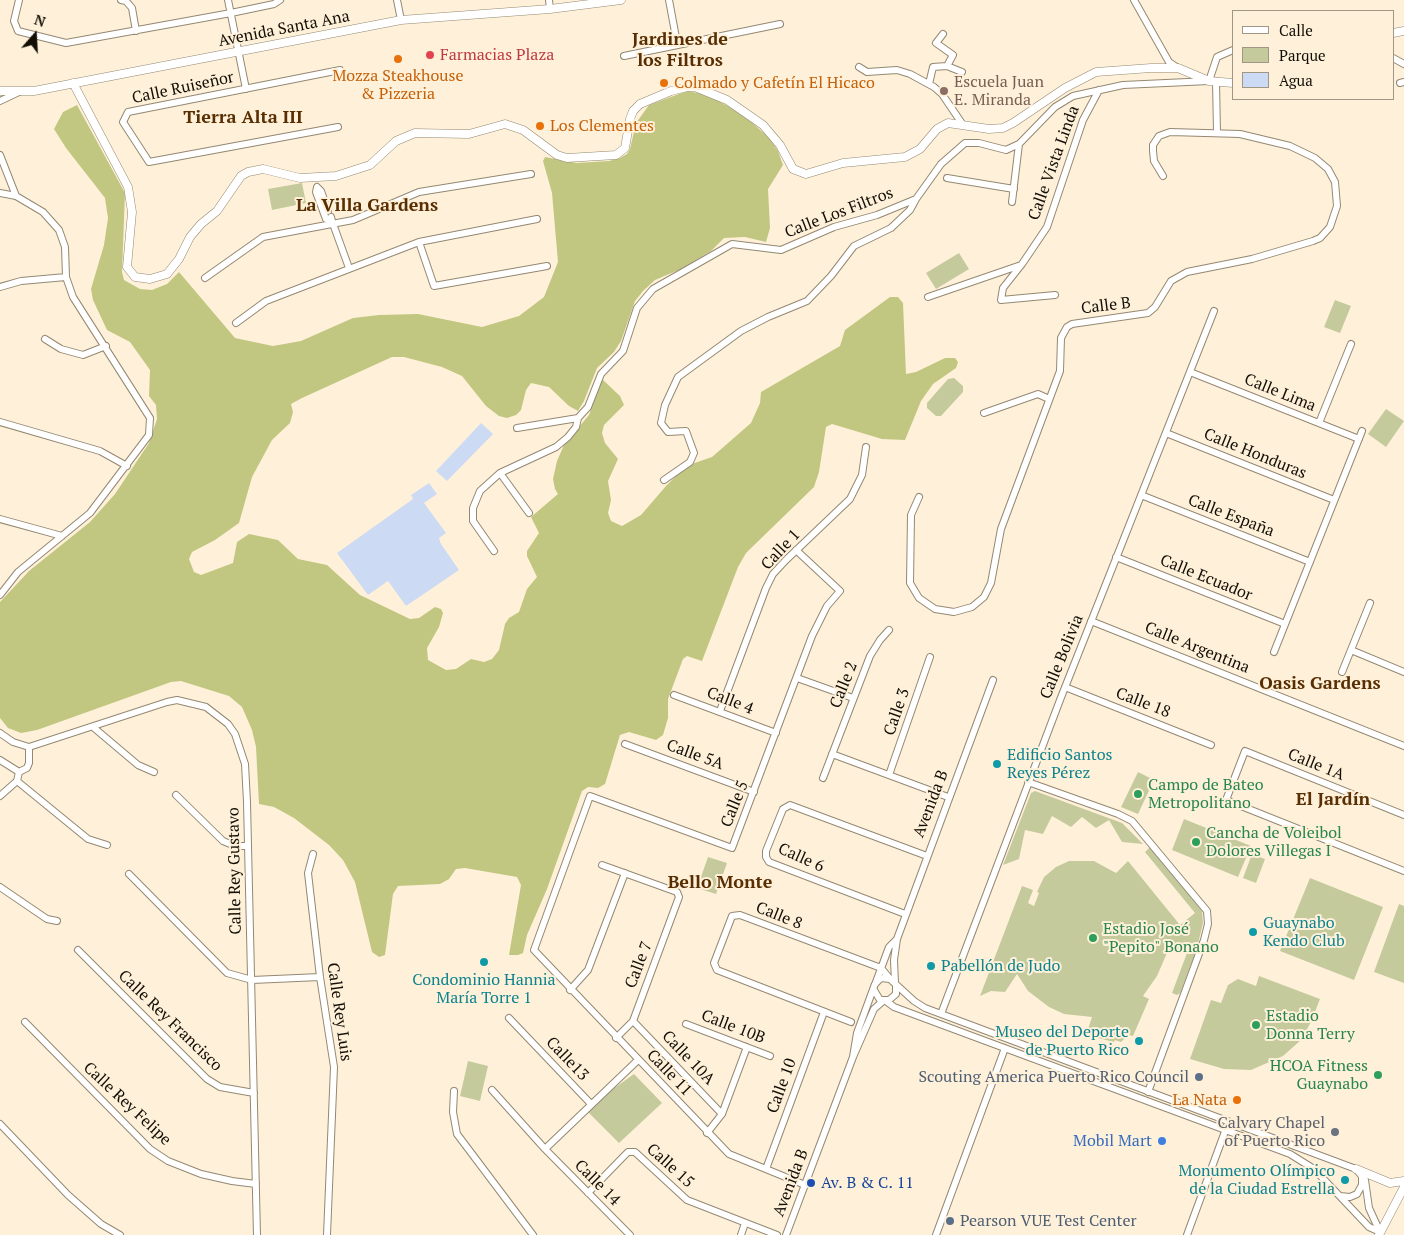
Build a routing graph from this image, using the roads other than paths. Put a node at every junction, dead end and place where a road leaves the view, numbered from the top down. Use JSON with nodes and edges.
{"nodes":[{"id":1,"x":19,"y":0,"type":"edge"},
{"id":2,"x":121,"y":0,"type":"edge"},
{"id":3,"x":228,"y":0,"type":"edge"},
{"id":4,"x":280,"y":0,"type":"edge"},
{"id":5,"x":397,"y":0,"type":"edge"},
{"id":6,"x":549,"y":0,"type":"edge"},
{"id":7,"x":621,"y":0,"type":"edge"},
{"id":8,"x":669,"y":0,"type":"edge"},
{"id":9,"x":1134,"y":0,"type":"edge"},
{"id":10,"x":550,"y":9,"type":"junction"},
{"id":11,"x":231,"y":13,"type":"junction"},
{"id":12,"x":401,"y":20,"type":"junction"},
{"id":13,"x":780,"y":24,"type":"dead end"},
{"id":14,"x":136,"y":31,"type":"junction"},
{"id":15,"x":943,"y":34,"type":"dead end"},
{"id":16,"x":678,"y":43,"type":"junction"},
{"id":17,"x":1232,"y":50,"type":"edge"},
{"id":18,"x":238,"y":52,"type":"junction"},
{"id":19,"x":624,"y":56,"type":"dead end"},
{"id":20,"x":946,"y":66,"type":"junction"},
{"id":21,"x":859,"y":67,"type":"dead end"},
{"id":22,"x":1178,"y":68,"type":"junction"},
{"id":23,"x":340,"y":70,"type":"dead end"},
{"id":24,"x":962,"y":72,"type":"dead end"},
{"id":25,"x":1212,"y":81,"type":"junction"},
{"id":26,"x":74,"y":83,"type":"junction"},
{"id":27,"x":1232,"y":83,"type":"edge"},
{"id":28,"x":929,"y":84,"type":"junction"},
{"id":29,"x":246,"y":89,"type":"junction"},
{"id":30,"x":1099,"y":90,"type":"junction"},
{"id":31,"x":0,"y":92,"type":"edge"},
{"id":32,"x":20,"y":92,"type":"junction"},
{"id":33,"x":0,"y":101,"type":"edge"},
{"id":34,"x":962,"y":125,"type":"junction"},
{"id":35,"x":338,"y":127,"type":"dead end"},
{"id":36,"x":1217,"y":133,"type":"junction"},
{"id":37,"x":1019,"y":144,"type":"junction"},
{"id":38,"x":0,"y":154,"type":"edge"},
{"id":39,"x":531,"y":174,"type":"dead end"},
{"id":40,"x":1162,"y":176,"type":"dead end"},
{"id":41,"x":315,"y":178,"type":"junction"},
{"id":42,"x":947,"y":178,"type":"dead end"},
{"id":43,"x":318,"y":187,"type":"junction"},
{"id":44,"x":1014,"y":189,"type":"junction"},
{"id":45,"x":0,"y":193,"type":"edge"},
{"id":46,"x":16,"y":196,"type":"junction"},
{"id":47,"x":916,"y":199,"type":"junction"},
{"id":48,"x":1012,"y":202,"type":"dead end"},
{"id":49,"x":331,"y":218,"type":"junction"},
{"id":50,"x":537,"y":218,"type":"dead end"},
{"id":51,"x":419,"y":242,"type":"junction"},
{"id":52,"x":1022,"y":264,"type":"junction"},
{"id":53,"x":547,"y":266,"type":"dead end"},
{"id":54,"x":350,"y":268,"type":"junction"},
{"id":55,"x":66,"y":278,"type":"junction"},
{"id":56,"x":205,"y":278,"type":"dead end"},
{"id":57,"x":0,"y":287,"type":"edge"},
{"id":58,"x":1055,"y":295,"type":"dead end"},
{"id":59,"x":928,"y":297,"type":"dead end"},
{"id":60,"x":1214,"y":311,"type":"dead end"},
{"id":61,"x":236,"y":323,"type":"dead end"},
{"id":62,"x":45,"y":339,"type":"dead end"},
{"id":63,"x":1351,"y":344,"type":"dead end"},
{"id":64,"x":106,"y":346,"type":"junction"},
{"id":65,"x":1190,"y":372,"type":"junction"},
{"id":66,"x":1049,"y":399,"type":"junction"},
{"id":67,"x":984,"y":414,"type":"dead end"},
{"id":68,"x":578,"y":418,"type":"junction"},
{"id":69,"x":0,"y":422,"type":"edge"},
{"id":70,"x":1319,"y":423,"type":"junction"},
{"id":71,"x":517,"y":428,"type":"dead end"},
{"id":72,"x":1362,"y":431,"type":"dead end"},
{"id":73,"x":1166,"y":433,"type":"junction"},
{"id":74,"x":1359,"y":439,"type":"junction"},
{"id":75,"x":866,"y":447,"type":"dead end"},
{"id":76,"x":127,"y":466,"type":"junction"},
{"id":77,"x":500,"y":473,"type":"junction"},
{"id":78,"x":664,"y":480,"type":"dead end"},
{"id":79,"x":1141,"y":495,"type":"junction"},
{"id":80,"x":919,"y":497,"type":"dead end"},
{"id":81,"x":1334,"y":500,"type":"junction"},
{"id":82,"x":529,"y":513,"type":"dead end"},
{"id":83,"x":0,"y":519,"type":"edge"},
{"id":84,"x":62,"y":536,"type":"junction"},
{"id":85,"x":796,"y":550,"type":"junction"},
{"id":86,"x":494,"y":551,"type":"dead end"},
{"id":87,"x":1116,"y":557,"type":"junction"},
{"id":88,"x":1310,"y":562,"type":"junction"},
{"id":89,"x":0,"y":595,"type":"edge"},
{"id":90,"x":1370,"y":603,"type":"dead end"},
{"id":91,"x":1091,"y":621,"type":"junction"},
{"id":92,"x":1285,"y":624,"type":"junction"},
{"id":93,"x":890,"y":630,"type":"dead end"},
{"id":94,"x":1350,"y":650,"type":"junction"},
{"id":95,"x":1274,"y":652,"type":"dead end"},
{"id":96,"x":930,"y":657,"type":"dead end"},
{"id":97,"x":1342,"y":672,"type":"dead end"},
{"id":98,"x":1404,"y":672,"type":"edge"},
{"id":99,"x":797,"y":678,"type":"junction"},
{"id":100,"x":993,"y":680,"type":"dead end"},
{"id":101,"x":1065,"y":687,"type":"junction"},
{"id":102,"x":674,"y":695,"type":"dead end"},
{"id":103,"x":853,"y":698,"type":"junction"},
{"id":104,"x":720,"y":711,"type":"junction"},
{"id":105,"x":92,"y":727,"type":"junction"},
{"id":106,"x":0,"y":733,"type":"edge"},
{"id":107,"x":776,"y":733,"type":"junction"},
{"id":108,"x":626,"y":744,"type":"dead end"},
{"id":109,"x":1211,"y":745,"type":"dead end"},
{"id":110,"x":28,"y":746,"type":"junction"},
{"id":111,"x":1404,"y":746,"type":"edge"},
{"id":112,"x":832,"y":754,"type":"junction"},
{"id":113,"x":0,"y":760,"type":"edge"},
{"id":114,"x":19,"y":772,"type":"junction"},
{"id":115,"x":154,"y":772,"type":"dead end"},
{"id":116,"x":889,"y":775,"type":"junction"},
{"id":117,"x":823,"y":778,"type":"dead end"},
{"id":118,"x":17,"y":781,"type":"junction"},
{"id":119,"x":1028,"y":782,"type":"junction"},
{"id":120,"x":754,"y":792,"type":"junction"},
{"id":121,"x":176,"y":795,"type":"dead end"},
{"id":122,"x":0,"y":796,"type":"edge"},
{"id":123,"x":948,"y":797,"type":"junction"},
{"id":124,"x":1404,"y":815,"type":"edge"},
{"id":125,"x":108,"y":845,"type":"dead end"},
{"id":126,"x":248,"y":846,"type":"junction"},
{"id":127,"x":313,"y":854,"type":"dead end"},
{"id":128,"x":926,"y":856,"type":"junction"},
{"id":129,"x":602,"y":865,"type":"dead end"},
{"id":130,"x":1404,"y":872,"type":"edge"},
{"id":131,"x":625,"y":873,"type":"junction"},
{"id":132,"x":129,"y":874,"type":"dead end"},
{"id":133,"x":0,"y":887,"type":"edge"},
{"id":134,"x":905,"y":914,"type":"junction"},
{"id":135,"x":57,"y":921,"type":"dead end"},
{"id":136,"x":897,"y":938,"type":"junction"},
{"id":137,"x":78,"y":950,"type":"dead end"},
{"id":138,"x":534,"y":950,"type":"joint"},
{"id":139,"x":881,"y":968,"type":"junction"},
{"id":140,"x":320,"y":977,"type":"junction"},
{"id":141,"x":252,"y":980,"type":"junction"},
{"id":142,"x":876,"y":982,"type":"junction"},
{"id":143,"x":894,"y":982,"type":"junction"},
{"id":144,"x":570,"y":990,"type":"junction"},
{"id":145,"x":874,"y":990,"type":"junction"},
{"id":146,"x":885,"y":1001,"type":"junction"},
{"id":147,"x":824,"y":1012,"type":"junction"},
{"id":148,"x":941,"y":1014,"type":"junction"},
{"id":149,"x":509,"y":1018,"type":"dead end"},
{"id":150,"x":633,"y":1021,"type":"junction"},
{"id":151,"x":25,"y":1022,"type":"dead end"},
{"id":152,"x":851,"y":1022,"type":"dead end"},
{"id":153,"x":686,"y":1024,"type":"dead end"},
{"id":154,"x":616,"y":1038,"type":"junction"},
{"id":155,"x":747,"y":1047,"type":"junction"},
{"id":156,"x":1005,"y":1048,"type":"junction"},
{"id":157,"x":770,"y":1056,"type":"dead end"},
{"id":158,"x":853,"y":1057,"type":"junction"},
{"id":159,"x":638,"y":1060,"type":"junction"},
{"id":160,"x":492,"y":1090,"type":"dead end"},
{"id":161,"x":454,"y":1091,"type":"dead end"},
{"id":162,"x":1148,"y":1092,"type":"junction"},
{"id":163,"x":254,"y":1093,"type":"junction"},
{"id":164,"x":591,"y":1104,"type":"junction"},
{"id":165,"x":722,"y":1114,"type":"junction"},
{"id":166,"x":1228,"y":1122,"type":"junction"},
{"id":167,"x":0,"y":1124,"type":"edge"},
{"id":168,"x":1225,"y":1130,"type":"junction"},
{"id":169,"x":708,"y":1133,"type":"junction"},
{"id":170,"x":545,"y":1149,"type":"junction"},
{"id":171,"x":766,"y":1169,"type":"junction"},
{"id":172,"x":1356,"y":1170,"type":"junction"},
{"id":173,"x":1362,"y":1176,"type":"junction"},
{"id":174,"x":1404,"y":1181,"type":"edge"},
{"id":175,"x":256,"y":1184,"type":"junction"},
{"id":176,"x":805,"y":1184,"type":"junction"},
{"id":177,"x":1404,"y":1187,"type":"edge"},
{"id":178,"x":588,"y":1193,"type":"junction"},
{"id":179,"x":1340,"y":1196,"type":"junction"},
{"id":180,"x":745,"y":1223,"type":"junction"},
{"id":181,"x":1381,"y":1234,"type":"edge"},
{"id":182,"x":120,"y":1235,"type":"edge"},
{"id":183,"x":257,"y":1235,"type":"edge"},
{"id":184,"x":327,"y":1235,"type":"edge"},
{"id":185,"x":533,"y":1235,"type":"edge"},
{"id":186,"x":630,"y":1235,"type":"edge"},
{"id":187,"x":741,"y":1235,"type":"edge"},
{"id":188,"x":777,"y":1235,"type":"edge"},
{"id":189,"x":786,"y":1235,"type":"edge"},
{"id":190,"x":936,"y":1235,"type":"edge"},
{"id":191,"x":1187,"y":1235,"type":"edge"}],
"edges":[{"from":1,"to":14,"type":"street"},
{"from":2,"to":14,"type":"street"},
{"from":3,"to":11,"type":"street"},
{"from":4,"to":11,"type":"street"},
{"from":5,"to":12,"type":"street"},
{"from":6,"to":10,"type":"street"},
{"from":7,"to":10,"type":"street","name":"Avenida Santa Ana"},
{"from":8,"to":16,"type":"street"},
{"from":9,"to":22,"type":"street"},
{"from":10,"to":12,"type":"street","name":"Avenida Santa Ana"},
{"from":11,"to":14,"type":"street"},
{"from":11,"to":18,"type":"street"},
{"from":12,"to":18,"type":"street","name":"Avenida Santa Ana"},
{"from":13,"to":16,"type":"street"},
{"from":15,"to":20,"type":"street"},
{"from":16,"to":19,"type":"street"},
{"from":17,"to":25,"type":"street"},
{"from":18,"to":26,"type":"street","name":"Avenida Santa Ana"},
{"from":18,"to":29,"type":"street"},
{"from":20,"to":24,"type":"street"},
{"from":20,"to":28,"type":"street"},
{"from":21,"to":28,"type":"street"},
{"from":22,"to":25,"type":"street"},
{"from":22,"to":34,"type":"street"},
{"from":23,"to":29,"type":"street","name":"Calle Ruiseñor"},
{"from":25,"to":27,"type":"street"},
{"from":25,"to":30,"type":"street"},
{"from":25,"to":36,"type":"street"},
{"from":26,"to":32,"type":"street","name":"Avenida Santa Ana"},
{"from":26,"to":41,"type":"street"},
{"from":28,"to":34,"type":"street"},
{"from":29,"to":35,"type":"street","name":"Calle Ruiseñor"},
{"from":30,"to":37,"type":"street"},
{"from":30,"to":52,"type":"street","name":"Calle Vista Linda"},
{"from":31,"to":32,"type":"street","name":"Avenida Santa Ana"},
{"from":32,"to":33,"type":"street"},
{"from":34,"to":41,"type":"street"},
{"from":36,"to":40,"type":"street","name":"Calle B"},
{"from":36,"to":66,"type":"street","name":"Calle B"},
{"from":37,"to":44,"type":"street"},
{"from":37,"to":47,"type":"street","name":"Calle Los Filtros"},
{"from":38,"to":46,"type":"street"},
{"from":39,"to":49,"type":"street"},
{"from":41,"to":43,"type":"street"},
{"from":42,"to":44,"type":"street"},
{"from":43,"to":49,"type":"street"},
{"from":43,"to":49,"type":"street"},
{"from":44,"to":48,"type":"street"},
{"from":45,"to":46,"type":"street"},
{"from":46,"to":55,"type":"street"},
{"from":47,"to":68,"type":"street","name":"Calle Los Filtros"},
{"from":47,"to":78,"type":"street"},
{"from":49,"to":54,"type":"street"},
{"from":49,"to":56,"type":"street"},
{"from":50,"to":51,"type":"street"},
{"from":51,"to":53,"type":"street"},
{"from":51,"to":54,"type":"street"},
{"from":52,"to":58,"type":"street","name":"Calle Vista Linda"},
{"from":52,"to":59,"type":"street"},
{"from":54,"to":61,"type":"street"},
{"from":55,"to":57,"type":"street"},
{"from":55,"to":64,"type":"street"},
{"from":60,"to":65,"type":"street","name":"Calle Bolivia"},
{"from":62,"to":64,"type":"street"},
{"from":63,"to":70,"type":"street"},
{"from":64,"to":76,"type":"street"},
{"from":65,"to":70,"type":"street","name":"Calle Lima"},
{"from":65,"to":73,"type":"street","name":"Calle Bolivia"},
{"from":66,"to":67,"type":"street"},
{"from":66,"to":80,"type":"street","name":"Calle B"},
{"from":68,"to":71,"type":"street"},
{"from":68,"to":77,"type":"street","name":"Calle Los Filtros"},
{"from":69,"to":76,"type":"street"},
{"from":70,"to":74,"type":"street","name":"Calle Lima"},
{"from":72,"to":74,"type":"street"},
{"from":73,"to":79,"type":"street","name":"Calle Bolivia"},
{"from":73,"to":81,"type":"street","name":"Calle Honduras"},
{"from":74,"to":81,"type":"street"},
{"from":75,"to":85,"type":"street","name":"Calle 1"},
{"from":76,"to":84,"type":"street"},
{"from":77,"to":82,"type":"street"},
{"from":77,"to":86,"type":"street","name":"Calle Los Filtros"},
{"from":79,"to":87,"type":"street","name":"Calle Bolivia"},
{"from":79,"to":88,"type":"street","name":"Calle España"},
{"from":81,"to":88,"type":"street"},
{"from":83,"to":84,"type":"street"},
{"from":84,"to":89,"type":"street"},
{"from":85,"to":99,"type":"street","name":"Calle 5"},
{"from":85,"to":104,"type":"street","name":"Calle 1"},
{"from":87,"to":91,"type":"street","name":"Calle Bolivia"},
{"from":87,"to":92,"type":"street","name":"Calle Ecuador"},
{"from":88,"to":92,"type":"street"},
{"from":90,"to":94,"type":"street"},
{"from":91,"to":101,"type":"street","name":"Calle Bolivia"},
{"from":91,"to":111,"type":"street","name":"Calle Argentina"},
{"from":92,"to":95,"type":"street"},
{"from":93,"to":103,"type":"street","name":"Calle 2"},
{"from":94,"to":97,"type":"street"},
{"from":94,"to":98,"type":"street"},
{"from":96,"to":116,"type":"street","name":"Calle 3"},
{"from":99,"to":103,"type":"street"},
{"from":99,"to":107,"type":"street","name":"Calle 5"},
{"from":100,"to":123,"type":"street","name":"Avenida B"},
{"from":101,"to":109,"type":"street","name":"Calle 18"},
{"from":101,"to":119,"type":"street","name":"Calle Bolivia"},
{"from":102,"to":104,"type":"street","name":"Calle 4"},
{"from":103,"to":112,"type":"street","name":"Calle 2"},
{"from":104,"to":107,"type":"street","name":"Calle 4"},
{"from":105,"to":110,"type":"street","name":"Calle Rey Gustavo"},
{"from":105,"to":115,"type":"street"},
{"from":105,"to":126,"type":"street","name":"Calle Rey Gustavo"},
{"from":106,"to":110,"type":"street"},
{"from":107,"to":120,"type":"street","name":"Calle 5"},
{"from":108,"to":120,"type":"street","name":"Calle 5A"},
{"from":110,"to":114,"type":"street"},
{"from":112,"to":116,"type":"street"},
{"from":112,"to":117,"type":"street","name":"Calle 2"},
{"from":113,"to":114,"type":"street"},
{"from":114,"to":118,"type":"street"},
{"from":116,"to":123,"type":"street"},
{"from":118,"to":122,"type":"street"},
{"from":118,"to":125,"type":"street"},
{"from":119,"to":148,"type":"street","name":"Calle Bolivia"},
{"from":119,"to":162,"type":"street"},
{"from":120,"to":138,"type":"street","name":"Calle 5"},
{"from":121,"to":126,"type":"street"},
{"from":123,"to":128,"type":"street","name":"Avenida B"},
{"from":124,"to":130,"type":"street","name":"Calle 1A"},
{"from":126,"to":141,"type":"street","name":"Calle Rey Gustavo"},
{"from":127,"to":140,"type":"street","name":"Calle Rey Luis"},
{"from":128,"to":134,"type":"street","name":"Avenida B"},
{"from":128,"to":134,"type":"street","name":"Calle 6"},
{"from":129,"to":131,"type":"street"},
{"from":131,"to":144,"type":"street"},
{"from":131,"to":150,"type":"street","name":"Calle 7"},
{"from":132,"to":141,"type":"street"},
{"from":133,"to":135,"type":"street"},
{"from":134,"to":136,"type":"street","name":"Avenida B"},
{"from":136,"to":139,"type":"street","name":"Avenida B"},
{"from":136,"to":143,"type":"street","name":"Avenida B"},
{"from":137,"to":163,"type":"street","name":"Calle Rey Francisco"},
{"from":138,"to":144,"type":"street","name":"Calle 11"},
{"from":139,"to":142,"type":"street","name":"Avenida B"},
{"from":139,"to":143,"type":"street"},
{"from":139,"to":147,"type":"street","name":"Calle 8"},
{"from":140,"to":141,"type":"street"},
{"from":140,"to":184,"type":"street","name":"Calle Rey Luis"},
{"from":141,"to":163,"type":"street","name":"Calle Rey Gustavo"},
{"from":142,"to":143,"type":"street"},
{"from":142,"to":145,"type":"street"},
{"from":143,"to":146,"type":"street"},
{"from":143,"to":148,"type":"street"},
{"from":144,"to":154,"type":"street","name":"Calle 11"},
{"from":145,"to":146,"type":"street"},
{"from":145,"to":158,"type":"street","name":"Avenida B"},
{"from":146,"to":156,"type":"street"},
{"from":146,"to":158,"type":"street","name":"Avenida B"},
{"from":147,"to":152,"type":"street","name":"Calle 8"},
{"from":147,"to":171,"type":"street","name":"Calle 10"},
{"from":148,"to":162,"type":"street"},
{"from":149,"to":164,"type":"street","name":"Calle13"},
{"from":150,"to":154,"type":"street","name":"Calle 7"},
{"from":150,"to":165,"type":"street","name":"Calle 10A"},
{"from":151,"to":175,"type":"street","name":"Calle Rey Felipe"},
{"from":153,"to":155,"type":"street","name":"Calle 10B"},
{"from":154,"to":159,"type":"street","name":"Calle 11"},
{"from":155,"to":157,"type":"street","name":"Calle 10B"},
{"from":155,"to":165,"type":"street","name":"Calle 10A"},
{"from":156,"to":168,"type":"street"},
{"from":156,"to":190,"type":"street"},
{"from":158,"to":176,"type":"street","name":"Avenida B"},
{"from":159,"to":164,"type":"street"},
{"from":159,"to":169,"type":"street","name":"Calle 11"},
{"from":160,"to":170,"type":"street","name":"Calle 14"},
{"from":161,"to":185,"type":"street"},
{"from":162,"to":166,"type":"street"},
{"from":163,"to":175,"type":"street","name":"Calle Rey Gustavo"},
{"from":164,"to":170,"type":"street"},
{"from":165,"to":169,"type":"street","name":"Calle 10A"},
{"from":166,"to":168,"type":"street"},
{"from":166,"to":172,"type":"street"},
{"from":167,"to":182,"type":"street"},
{"from":168,"to":179,"type":"street"},
{"from":168,"to":191,"type":"street"},
{"from":169,"to":171,"type":"street","name":"Calle 11"},
{"from":170,"to":178,"type":"street","name":"Calle 14"},
{"from":171,"to":176,"type":"street","name":"Calle 11"},
{"from":172,"to":173,"type":"street"},
{"from":172,"to":174,"type":"street"},
{"from":173,"to":179,"type":"street"},
{"from":173,"to":181,"type":"street"},
{"from":175,"to":183,"type":"street","name":"Calle Rey Gustavo"},
{"from":176,"to":189,"type":"street","name":"Avenida B"},
{"from":177,"to":181,"type":"street"},
{"from":178,"to":180,"type":"street","name":"Calle 15"},
{"from":178,"to":186,"type":"street","name":"Calle 14"},
{"from":179,"to":181,"type":"street"},
{"from":180,"to":187,"type":"street"},
{"from":180,"to":188,"type":"street","name":"Calle 15"}]}
